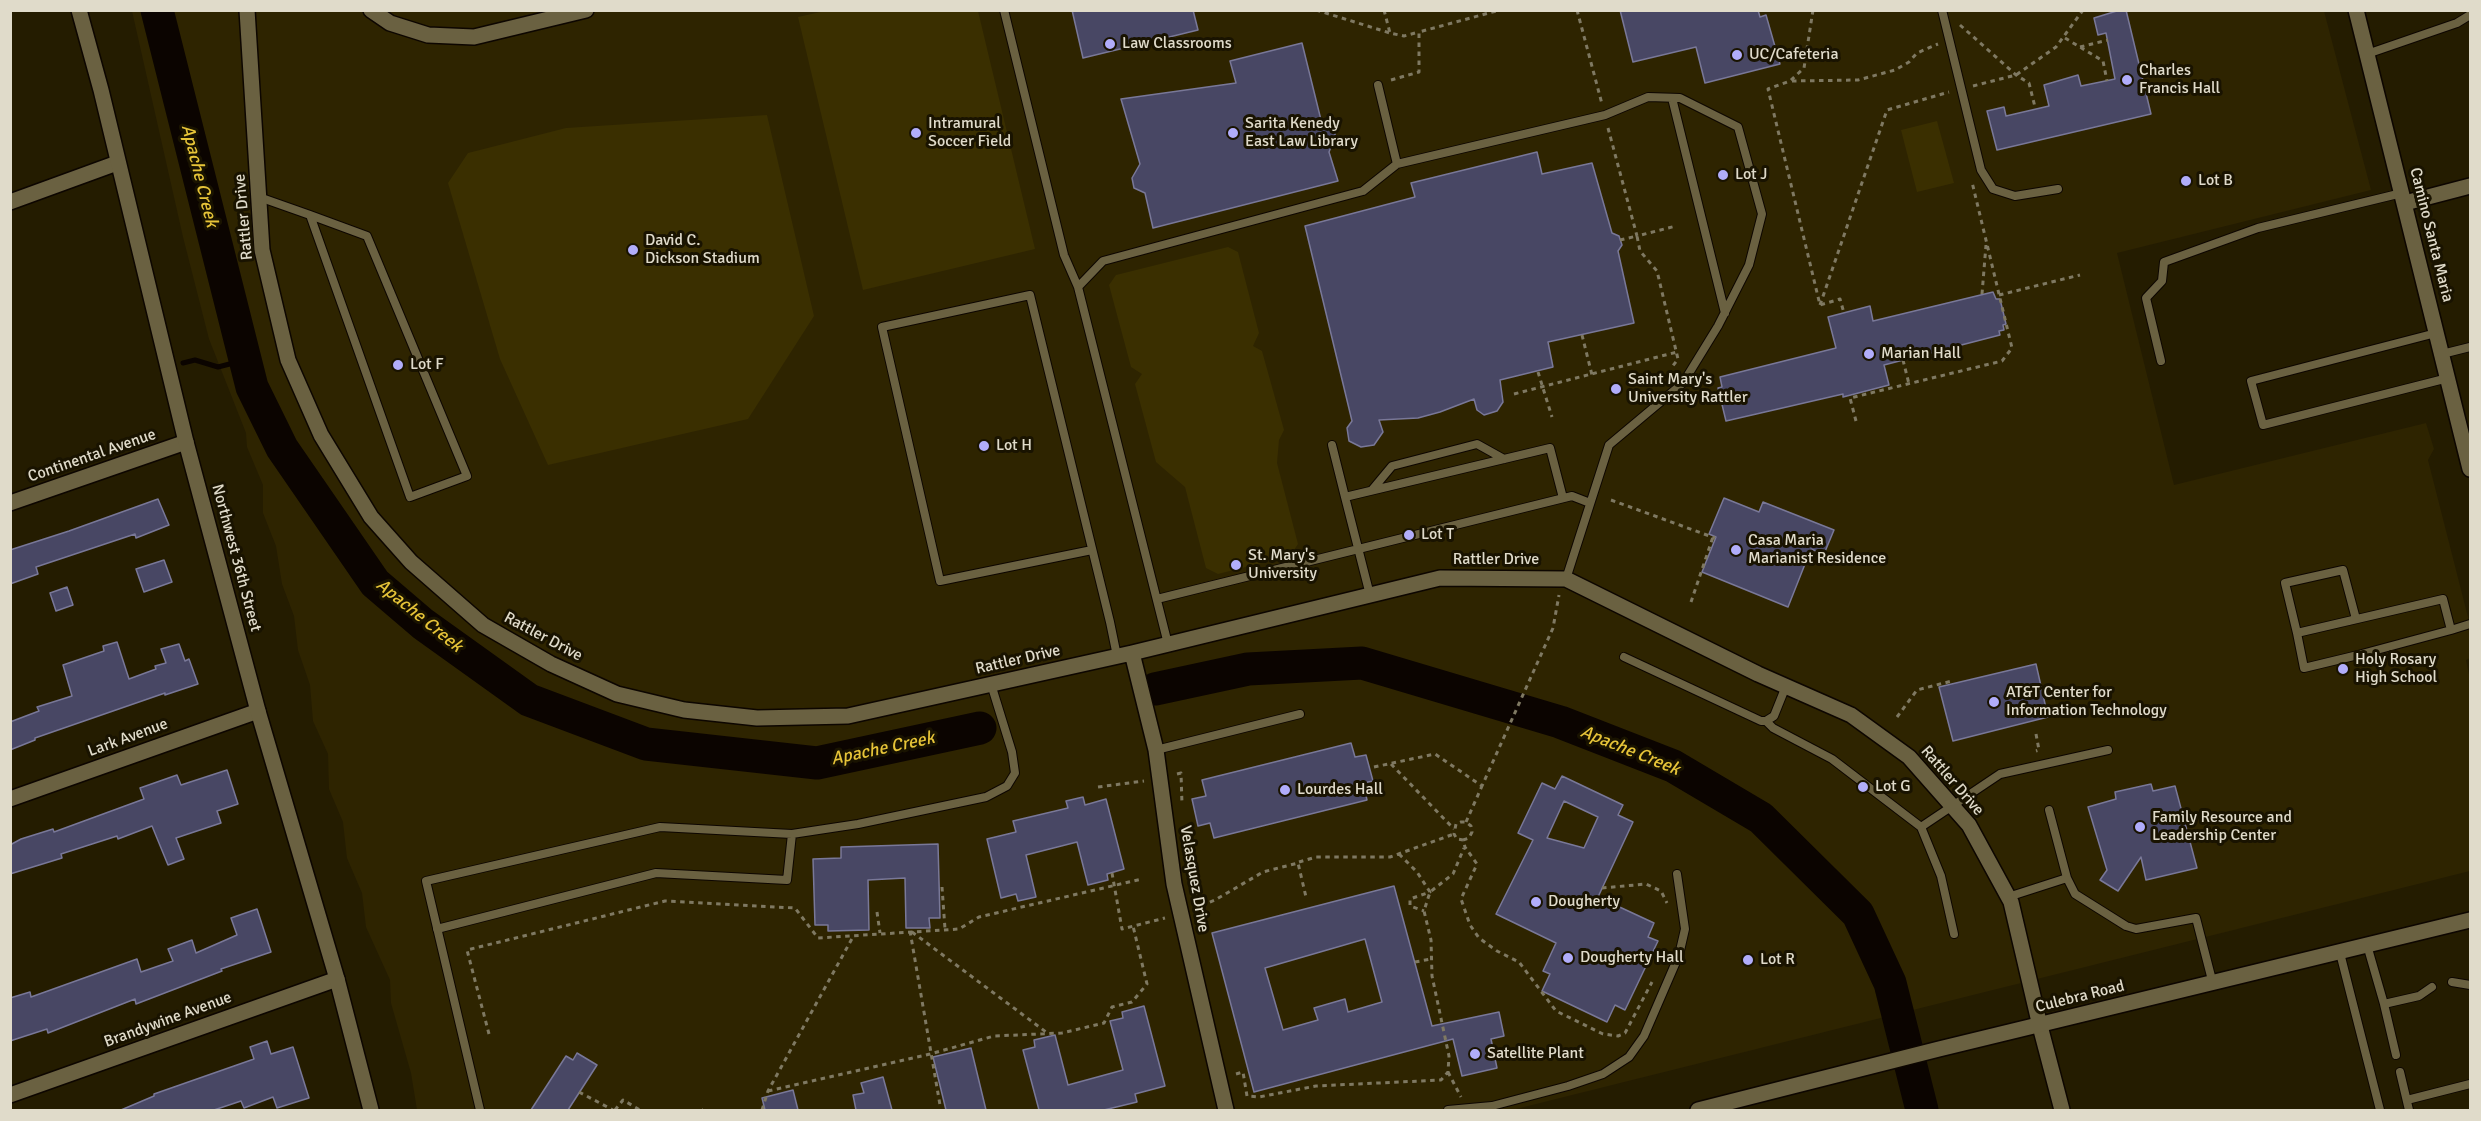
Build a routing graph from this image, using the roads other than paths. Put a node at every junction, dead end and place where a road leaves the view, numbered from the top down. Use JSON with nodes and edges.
{"nodes":[{"id":1,"x":79,"y":10,"type":"edge"},
{"id":2,"x":247,"y":10,"type":"edge"},
{"id":3,"x":371,"y":10,"type":"edge"},
{"id":4,"x":586,"y":10,"type":"edge"},
{"id":5,"x":1004,"y":10,"type":"edge"},
{"id":6,"x":1942,"y":10,"type":"edge"},
{"id":7,"x":2356,"y":10,"type":"edge"},
{"id":8,"x":2470,"y":15,"type":"edge"},
{"id":9,"x":2367,"y":54,"type":"junction"},
{"id":10,"x":1378,"y":85,"type":"road end"},
{"id":11,"x":1671,"y":98,"type":"junction"},
{"id":12,"x":117,"y":163,"type":"junction"},
{"id":13,"x":1397,"y":164,"type":"junction"},
{"id":14,"x":2470,"y":186,"type":"edge"},
{"id":15,"x":2058,"y":189,"type":"dead end"},
{"id":16,"x":259,"y":197,"type":"junction"},
{"id":17,"x":2404,"y":198,"type":"junction"},
{"id":18,"x":10,"y":202,"type":"edge"},
{"id":19,"x":310,"y":215,"type":"junction"},
{"id":20,"x":1078,"y":288,"type":"junction"},
{"id":21,"x":1725,"y":313,"type":"junction"},
{"id":22,"x":2437,"y":332,"type":"junction"},
{"id":23,"x":2470,"y":347,"type":"edge"},
{"id":24,"x":2442,"y":354,"type":"junction"},
{"id":25,"x":2161,"y":361,"type":"dead end"},
{"id":26,"x":2448,"y":378,"type":"junction"},
{"id":27,"x":186,"y":442,"type":"junction"},
{"id":28,"x":1332,"y":445,"type":"dead end"},
{"id":29,"x":1504,"y":459,"type":"junction"},
{"id":30,"x":2470,"y":469,"type":"edge"},
{"id":31,"x":1372,"y":490,"type":"junction"},
{"id":32,"x":1345,"y":497,"type":"junction"},
{"id":33,"x":1563,"y":498,"type":"junction"},
{"id":34,"x":10,"y":503,"type":"edge"},
{"id":35,"x":1590,"y":503,"type":"junction"},
{"id":36,"x":1358,"y":549,"type":"junction"},
{"id":37,"x":1092,"y":550,"type":"junction"},
{"id":38,"x":1561,"y":578,"type":"junction"},
{"id":39,"x":1370,"y":595,"type":"junction"},
{"id":40,"x":1157,"y":599,"type":"junction"},
{"id":41,"x":2356,"y":619,"type":"junction"},
{"id":42,"x":2470,"y":624,"type":"edge"},
{"id":43,"x":2451,"y":630,"type":"junction"},
{"id":44,"x":2297,"y":633,"type":"junction"},
{"id":45,"x":1168,"y":644,"type":"junction"},
{"id":46,"x":1125,"y":654,"type":"junction"},
{"id":47,"x":1624,"y":657,"type":"dead end"},
{"id":48,"x":991,"y":684,"type":"junction"},
{"id":49,"x":1786,"y":686,"type":"junction"},
{"id":50,"x":258,"y":711,"type":"junction"},
{"id":51,"x":1300,"y":714,"type":"dead end"},
{"id":52,"x":1766,"y":721,"type":"junction"},
{"id":53,"x":1156,"y":750,"type":"junction"},
{"id":54,"x":2108,"y":750,"type":"dead end"},
{"id":55,"x":10,"y":799,"type":"edge"},
{"id":56,"x":1954,"y":807,"type":"junction"},
{"id":57,"x":2049,"y":810,"type":"dead end"},
{"id":58,"x":1921,"y":827,"type":"junction"},
{"id":59,"x":792,"y":834,"type":"junction"},
{"id":60,"x":1677,"y":874,"type":"dead end"},
{"id":61,"x":2067,"y":878,"type":"junction"},
{"id":62,"x":2008,"y":897,"type":"junction"},
{"id":63,"x":2470,"y":920,"type":"edge"},
{"id":64,"x":437,"y":929,"type":"junction"},
{"id":65,"x":1954,"y":934,"type":"dead end"},
{"id":66,"x":2367,"y":945,"type":"junction"},
{"id":67,"x":2340,"y":953,"type":"junction"},
{"id":68,"x":337,"y":979,"type":"junction"},
{"id":69,"x":2213,"y":984,"type":"junction"},
{"id":70,"x":2433,"y":991,"type":"dead end"},
{"id":71,"x":2384,"y":1004,"type":"junction"},
{"id":72,"x":2040,"y":1026,"type":"junction"},
{"id":73,"x":2396,"y":1054,"type":"dead end"},
{"id":74,"x":2400,"y":1072,"type":"dead end"},
{"id":75,"x":2470,"y":1084,"type":"edge"},
{"id":76,"x":10,"y":1095,"type":"edge"},
{"id":77,"x":2407,"y":1100,"type":"junction"},
{"id":78,"x":371,"y":1110,"type":"edge"},
{"id":79,"x":480,"y":1110,"type":"edge"},
{"id":80,"x":1226,"y":1110,"type":"edge"},
{"id":81,"x":1448,"y":1110,"type":"edge"},
{"id":82,"x":1698,"y":1110,"type":"edge"},
{"id":83,"x":2062,"y":1110,"type":"edge"},
{"id":84,"x":2380,"y":1110,"type":"edge"},
{"id":85,"x":2409,"y":1110,"type":"edge"}],
"edges":[{"from":1,"to":12,"type":"street","name":"Northwest 36th Street"},
{"from":2,"to":16,"type":"street","name":"Rattler Drive"},
{"from":3,"to":4,"type":"street"},
{"from":5,"to":20,"type":"lane"},
{"from":6,"to":15,"type":"lane"},
{"from":7,"to":9,"type":"street","name":"Camino Santa Maria"},
{"from":8,"to":9,"type":"lane"},
{"from":9,"to":17,"type":"street","name":"Camino Santa Maria"},
{"from":10,"to":13,"type":"lane"},
{"from":11,"to":13,"type":"lane"},
{"from":11,"to":21,"type":"lane"},
{"from":11,"to":21,"type":"lane"},
{"from":12,"to":18,"type":"street"},
{"from":12,"to":27,"type":"street","name":"Northwest 36th Street"},
{"from":13,"to":20,"type":"lane"},
{"from":14,"to":17,"type":"street"},
{"from":16,"to":19,"type":"lane"},
{"from":16,"to":48,"type":"street","name":"Rattler Drive"},
{"from":17,"to":22,"type":"street","name":"Camino Santa Maria"},
{"from":17,"to":25,"type":"lane"},
{"from":19,"to":19,"type":"lane"},
{"from":20,"to":40,"type":"lane"},
{"from":21,"to":35,"type":"lane"},
{"from":22,"to":24,"type":"street","name":"Camino Santa Maria"},
{"from":22,"to":26,"type":"lane"},
{"from":23,"to":24,"type":"lane"},
{"from":24,"to":26,"type":"street","name":"Camino Santa Maria"},
{"from":26,"to":30,"type":"street","name":"Camino Santa Maria"},
{"from":27,"to":34,"type":"street","name":"Continental Avenue"},
{"from":27,"to":50,"type":"street","name":"Northwest 36th Street"},
{"from":28,"to":32,"type":"lane"},
{"from":29,"to":31,"type":"lane"},
{"from":29,"to":31,"type":"lane"},
{"from":29,"to":33,"type":"lane"},
{"from":31,"to":32,"type":"lane"},
{"from":32,"to":36,"type":"lane"},
{"from":33,"to":35,"type":"lane"},
{"from":33,"to":36,"type":"lane"},
{"from":35,"to":38,"type":"lane"},
{"from":36,"to":39,"type":"lane"},
{"from":36,"to":40,"type":"lane"},
{"from":37,"to":37,"type":"lane"},
{"from":37,"to":46,"type":"lane"},
{"from":38,"to":39,"type":"street","name":"Rattler Drive"},
{"from":38,"to":49,"type":"street","name":"Rattler Drive"},
{"from":39,"to":45,"type":"street","name":"Rattler Drive"},
{"from":40,"to":45,"type":"lane"},
{"from":41,"to":43,"type":"lane"},
{"from":41,"to":44,"type":"lane"},
{"from":41,"to":44,"type":"lane"},
{"from":42,"to":43,"type":"lane"},
{"from":43,"to":44,"type":"lane"},
{"from":45,"to":46,"type":"street","name":"Rattler Drive"},
{"from":46,"to":48,"type":"street","name":"Rattler Drive"},
{"from":46,"to":53,"type":"street","name":"Velasquez Drive"},
{"from":47,"to":52,"type":"lane"},
{"from":48,"to":59,"type":"lane"},
{"from":49,"to":52,"type":"lane"},
{"from":49,"to":56,"type":"street","name":"Rattler Drive"},
{"from":50,"to":55,"type":"street","name":"Lark Avenue"},
{"from":50,"to":68,"type":"street","name":"Northwest 36th Street"},
{"from":51,"to":53,"type":"lane"},
{"from":52,"to":58,"type":"lane"},
{"from":53,"to":80,"type":"street","name":"Velasquez Drive"},
{"from":54,"to":56,"type":"lane"},
{"from":56,"to":58,"type":"lane"},
{"from":56,"to":62,"type":"street","name":"Rattler Drive"},
{"from":57,"to":61,"type":"lane"},
{"from":58,"to":65,"type":"lane"},
{"from":59,"to":64,"type":"lane"},
{"from":59,"to":64,"type":"lane"},
{"from":60,"to":81,"type":"lane"},
{"from":61,"to":62,"type":"lane"},
{"from":61,"to":69,"type":"lane"},
{"from":62,"to":72,"type":"street","name":"Rattler Drive"},
{"from":63,"to":66,"type":"street","name":"Culebra Road"},
{"from":64,"to":79,"type":"lane"},
{"from":66,"to":67,"type":"street","name":"Culebra Road"},
{"from":66,"to":71,"type":"lane"},
{"from":67,"to":69,"type":"street","name":"Culebra Road"},
{"from":67,"to":84,"type":"lane"},
{"from":68,"to":76,"type":"street","name":"Brandywine Avenue"},
{"from":68,"to":78,"type":"street","name":"Northwest 36th Street"},
{"from":69,"to":72,"type":"street","name":"Culebra Road"},
{"from":70,"to":71,"type":"lane"},
{"from":71,"to":73,"type":"lane"},
{"from":72,"to":82,"type":"street","name":"Culebra Road"},
{"from":72,"to":83,"type":"street","name":"Rattler Drive"},
{"from":74,"to":77,"type":"lane"},
{"from":75,"to":77,"type":"lane"},
{"from":77,"to":85,"type":"lane"}]}
